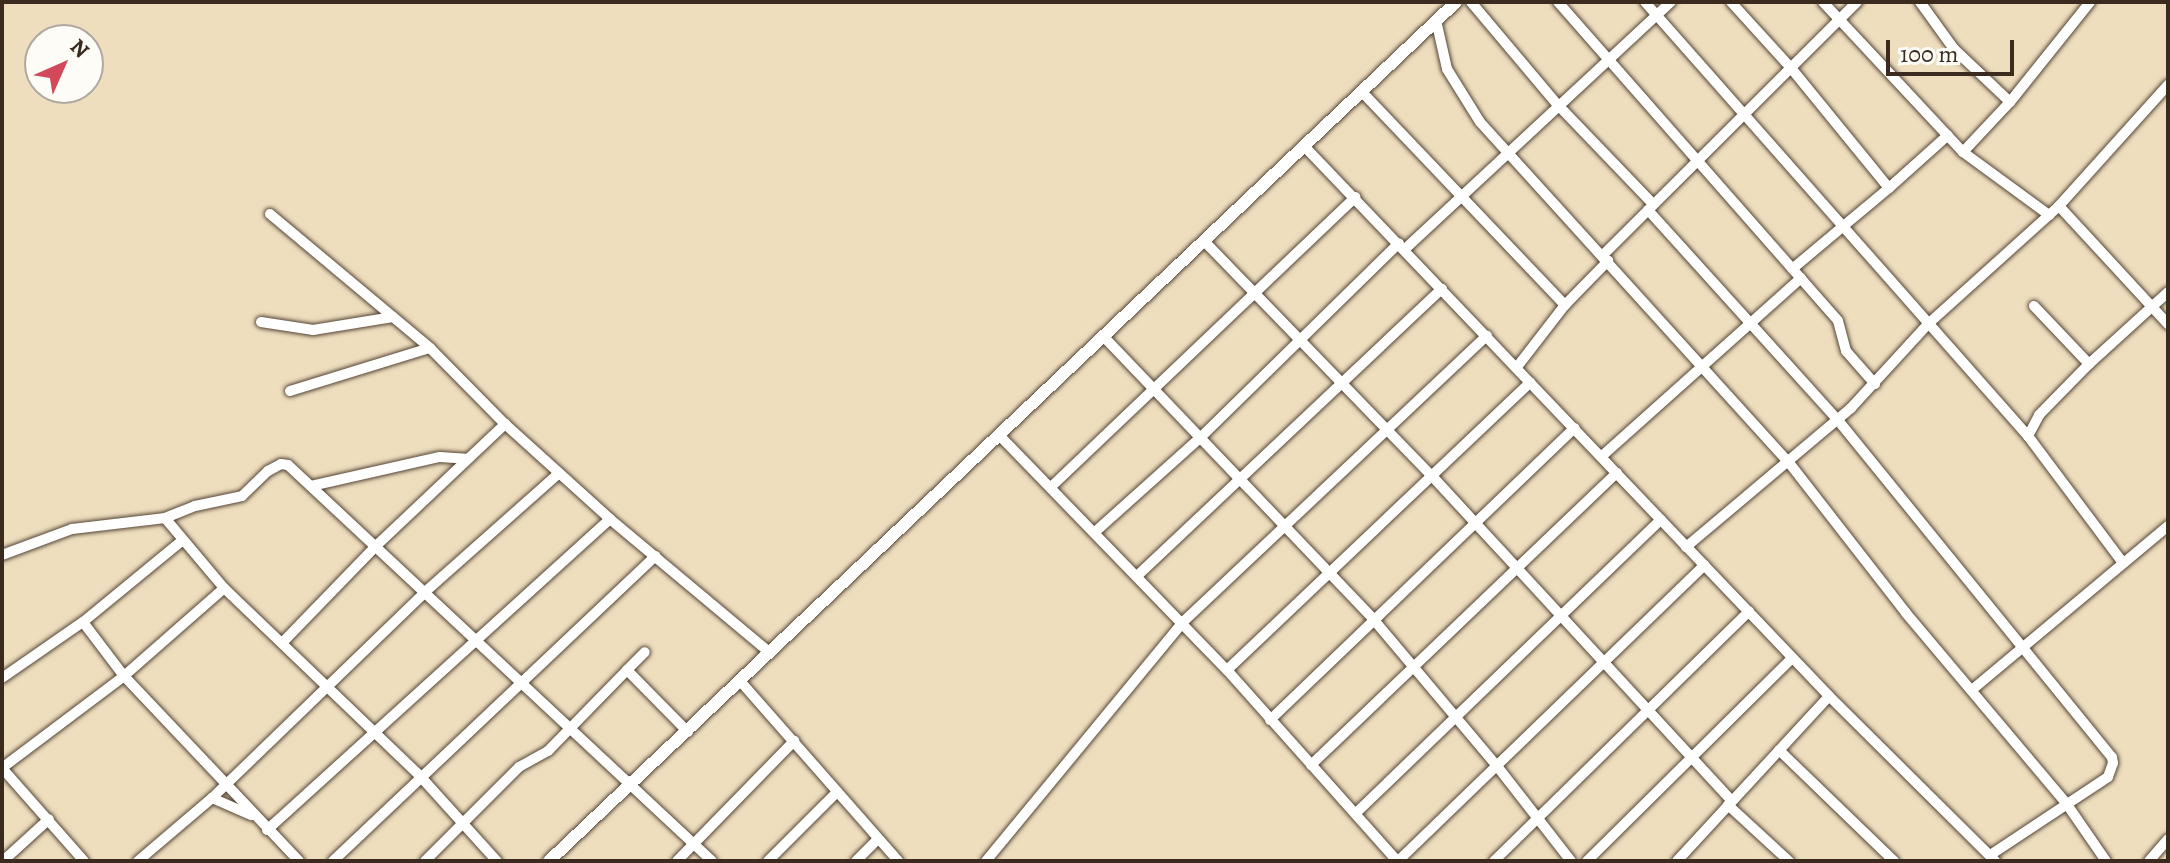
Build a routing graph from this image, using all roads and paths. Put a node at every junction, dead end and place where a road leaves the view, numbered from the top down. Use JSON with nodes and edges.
{"nodes":[{"id":1,"x":1456,"y":2,"type":"edge"},
{"id":2,"x":1471,"y":2,"type":"edge"},
{"id":3,"x":1558,"y":2,"type":"edge"},
{"id":4,"x":1645,"y":2,"type":"edge"},
{"id":5,"x":1671,"y":2,"type":"edge"},
{"id":6,"x":1731,"y":2,"type":"edge"},
{"id":7,"x":1823,"y":2,"type":"edge"},
{"id":8,"x":1857,"y":2,"type":"edge"},
{"id":9,"x":1920,"y":2,"type":"edge"},
{"id":10,"x":2090,"y":2,"type":"edge"},
{"id":11,"x":1657,"y":16,"type":"junction"},
{"id":12,"x":1436,"y":20,"type":"junction"},
{"id":13,"x":1840,"y":21,"type":"junction"},
{"id":14,"x":1608,"y":61,"type":"junction"},
{"id":15,"x":1791,"y":68,"type":"junction"},
{"id":16,"x":2168,"y":85,"type":"edge"},
{"id":17,"x":1363,"y":93,"type":"junction"},
{"id":18,"x":2010,"y":102,"type":"junction"},
{"id":19,"x":1557,"y":104,"type":"junction"},
{"id":20,"x":1746,"y":113,"type":"junction"},
{"id":21,"x":1948,"y":135,"type":"junction"},
{"id":22,"x":1305,"y":147,"type":"junction"},
{"id":23,"x":1509,"y":151,"type":"junction"},
{"id":24,"x":1963,"y":152,"type":"junction"},
{"id":25,"x":1696,"y":162,"type":"junction"},
{"id":26,"x":1889,"y":188,"type":"junction"},
{"id":27,"x":1462,"y":196,"type":"junction"},
{"id":28,"x":1355,"y":197,"type":"junction"},
{"id":29,"x":2059,"y":206,"type":"junction"},
{"id":30,"x":1651,"y":207,"type":"junction"},
{"id":31,"x":270,"y":214,"type":"dead end"},
{"id":32,"x":2049,"y":215,"type":"junction"},
{"id":33,"x":1843,"y":227,"type":"junction"},
{"id":34,"x":1205,"y":242,"type":"junction"},
{"id":35,"x":1402,"y":246,"type":"junction"},
{"id":36,"x":1606,"y":258,"type":"junction"},
{"id":37,"x":1792,"y":269,"type":"junction"},
{"id":38,"x":1801,"y":278,"type":"junction"},
{"id":39,"x":1442,"y":289,"type":"junction"},
{"id":40,"x":1256,"y":292,"type":"junction"},
{"id":41,"x":2168,"y":292,"type":"edge"},
{"id":42,"x":1565,"y":305,"type":"junction"},
{"id":43,"x":2034,"y":306,"type":"dead end"},
{"id":44,"x":2152,"y":307,"type":"junction"},
{"id":45,"x":393,"y":317,"type":"junction"},
{"id":46,"x":261,"y":322,"type":"dead end"},
{"id":47,"x":1928,"y":324,"type":"junction"},
{"id":48,"x":2168,"y":324,"type":"edge"},
{"id":49,"x":1751,"y":325,"type":"junction"},
{"id":50,"x":1487,"y":336,"type":"junction"},
{"id":51,"x":1104,"y":337,"type":"junction"},
{"id":52,"x":1299,"y":339,"type":"junction"},
{"id":53,"x":430,"y":348,"type":"junction"},
{"id":54,"x":2089,"y":364,"type":"junction"},
{"id":55,"x":1517,"y":367,"type":"junction"},
{"id":56,"x":1701,"y":367,"type":"junction"},
{"id":57,"x":1530,"y":382,"type":"junction"},
{"id":58,"x":1875,"y":384,"type":"junction"},
{"id":59,"x":1343,"y":385,"type":"junction"},
{"id":60,"x":1154,"y":387,"type":"junction"},
{"id":61,"x":290,"y":391,"type":"dead end"},
{"id":62,"x":1837,"y":419,"type":"junction"},
{"id":63,"x":505,"y":424,"type":"junction"},
{"id":64,"x":1574,"y":428,"type":"junction"},
{"id":65,"x":1386,"y":429,"type":"junction"},
{"id":66,"x":1000,"y":436,"type":"junction"},
{"id":67,"x":2028,"y":436,"type":"junction"},
{"id":68,"x":1201,"y":437,"type":"junction"},
{"id":69,"x":1602,"y":456,"type":"junction"},
{"id":70,"x":466,"y":459,"type":"junction"},
{"id":71,"x":1787,"y":460,"type":"junction"},
{"id":72,"x":559,"y":473,"type":"junction"},
{"id":73,"x":1617,"y":473,"type":"junction"},
{"id":74,"x":1432,"y":476,"type":"junction"},
{"id":75,"x":1242,"y":480,"type":"junction"},
{"id":76,"x":311,"y":486,"type":"junction"},
{"id":77,"x":1052,"y":486,"type":"junction"},
{"id":78,"x":165,"y":518,"type":"junction"},
{"id":79,"x":610,"y":519,"type":"junction"},
{"id":80,"x":1661,"y":520,"type":"junction"},
{"id":81,"x":1473,"y":525,"type":"junction"},
{"id":82,"x":1285,"y":526,"type":"junction"},
{"id":83,"x":2168,"y":526,"type":"edge"},
{"id":84,"x":1095,"y":532,"type":"junction"},
{"id":85,"x":183,"y":540,"type":"junction"},
{"id":86,"x":376,"y":546,"type":"junction"},
{"id":87,"x":1686,"y":547,"type":"junction"},
{"id":88,"x":2,"y":553,"type":"edge"},
{"id":89,"x":656,"y":556,"type":"junction"},
{"id":90,"x":2123,"y":563,"type":"junction"},
{"id":91,"x":1705,"y":565,"type":"junction"},
{"id":92,"x":1514,"y":568,"type":"junction"},
{"id":93,"x":1329,"y":572,"type":"junction"},
{"id":94,"x":1137,"y":576,"type":"junction"},
{"id":95,"x":224,"y":588,"type":"junction"},
{"id":96,"x":425,"y":592,"type":"junction"},
{"id":97,"x":1749,"y":611,"type":"junction"},
{"id":98,"x":1561,"y":618,"type":"junction"},
{"id":99,"x":1374,"y":620,"type":"junction"},
{"id":100,"x":83,"y":622,"type":"junction"},
{"id":101,"x":1182,"y":623,"type":"junction"},
{"id":102,"x":476,"y":638,"type":"junction"},
{"id":103,"x":283,"y":642,"type":"junction"},
{"id":104,"x":2024,"y":646,"type":"junction"},
{"id":105,"x":768,"y":651,"type":"junction"},
{"id":106,"x":645,"y":652,"type":"dead end"},
{"id":107,"x":1792,"y":658,"type":"junction"},
{"id":108,"x":1603,"y":663,"type":"junction"},
{"id":109,"x":1413,"y":666,"type":"junction"},
{"id":110,"x":627,"y":670,"type":"junction"},
{"id":111,"x":1227,"y":670,"type":"junction"},
{"id":112,"x":124,"y":676,"type":"junction"},
{"id":113,"x":2,"y":678,"type":"edge"},
{"id":114,"x":521,"y":681,"type":"junction"},
{"id":115,"x":741,"y":682,"type":"junction"},
{"id":116,"x":328,"y":686,"type":"junction"},
{"id":117,"x":1973,"y":689,"type":"junction"},
{"id":118,"x":1829,"y":696,"type":"junction"},
{"id":119,"x":1647,"y":709,"type":"junction"},
{"id":120,"x":1457,"y":719,"type":"junction"},
{"id":121,"x":1270,"y":720,"type":"junction"},
{"id":122,"x":571,"y":726,"type":"junction"},
{"id":123,"x":374,"y":731,"type":"junction"},
{"id":124,"x":688,"y":732,"type":"junction"},
{"id":125,"x":794,"y":741,"type":"junction"},
{"id":126,"x":1779,"y":750,"type":"junction"},
{"id":127,"x":1691,"y":757,"type":"junction"},
{"id":128,"x":1311,"y":765,"type":"junction"},
{"id":129,"x":1497,"y":766,"type":"junction"},
{"id":130,"x":2,"y":768,"type":"edge"},
{"id":131,"x":421,"y":777,"type":"junction"},
{"id":132,"x":228,"y":784,"type":"junction"},
{"id":133,"x":633,"y":784,"type":"junction"},
{"id":134,"x":837,"y":792,"type":"junction"},
{"id":135,"x":212,"y":798,"type":"junction"},
{"id":136,"x":1730,"y":803,"type":"junction"},
{"id":137,"x":2066,"y":803,"type":"junction"},
{"id":138,"x":1356,"y":813,"type":"junction"},
{"id":139,"x":253,"y":816,"type":"junction"},
{"id":140,"x":49,"y":819,"type":"junction"},
{"id":141,"x":1539,"y":820,"type":"junction"},
{"id":142,"x":464,"y":823,"type":"junction"},
{"id":143,"x":267,"y":830,"type":"junction"},
{"id":144,"x":878,"y":839,"type":"junction"},
{"id":145,"x":2168,"y":839,"type":"edge"},
{"id":146,"x":695,"y":843,"type":"junction"},
{"id":147,"x":1992,"y":858,"type":"edge"},
{"id":148,"x":3,"y":861,"type":"edge"},
{"id":149,"x":84,"y":861,"type":"edge"},
{"id":150,"x":138,"y":861,"type":"edge"},
{"id":151,"x":299,"y":861,"type":"edge"},
{"id":152,"x":333,"y":861,"type":"edge"},
{"id":153,"x":425,"y":861,"type":"edge"},
{"id":154,"x":497,"y":861,"type":"edge"},
{"id":155,"x":549,"y":861,"type":"edge"},
{"id":156,"x":677,"y":861,"type":"edge"},
{"id":157,"x":712,"y":861,"type":"edge"},
{"id":158,"x":768,"y":861,"type":"edge"},
{"id":159,"x":856,"y":861,"type":"edge"},
{"id":160,"x":898,"y":861,"type":"edge"},
{"id":161,"x":986,"y":861,"type":"edge"},
{"id":162,"x":1397,"y":861,"type":"edge"},
{"id":163,"x":1494,"y":861,"type":"edge"},
{"id":164,"x":1571,"y":861,"type":"edge"},
{"id":165,"x":1587,"y":861,"type":"edge"},
{"id":166,"x":1677,"y":861,"type":"edge"},
{"id":167,"x":1789,"y":861,"type":"edge"},
{"id":168,"x":1894,"y":861,"type":"edge"},
{"id":169,"x":2106,"y":861,"type":"edge"},
{"id":170,"x":2149,"y":861,"type":"edge"}],
"edges":[{"from":1,"to":12,"type":"street"},
{"from":2,"to":19,"type":"street"},
{"from":3,"to":14,"type":"street"},
{"from":4,"to":11,"type":"street"},
{"from":5,"to":11,"type":"street"},
{"from":6,"to":15,"type":"street"},
{"from":7,"to":13,"type":"street"},
{"from":8,"to":13,"type":"street"},
{"from":9,"to":18,"type":"street"},
{"from":10,"to":18,"type":"street"},
{"from":11,"to":14,"type":"street"},
{"from":11,"to":20,"type":"street"},
{"from":12,"to":17,"type":"street"},
{"from":12,"to":23,"type":"street"},
{"from":13,"to":15,"type":"street"},
{"from":13,"to":21,"type":"street"},
{"from":14,"to":19,"type":"street"},
{"from":14,"to":25,"type":"street"},
{"from":15,"to":20,"type":"street"},
{"from":15,"to":26,"type":"street"},
{"from":16,"to":29,"type":"street"},
{"from":17,"to":22,"type":"street"},
{"from":17,"to":27,"type":"street"},
{"from":18,"to":24,"type":"street"},
{"from":19,"to":23,"type":"street"},
{"from":19,"to":30,"type":"street"},
{"from":20,"to":25,"type":"street"},
{"from":20,"to":33,"type":"street"},
{"from":21,"to":24,"type":"street"},
{"from":21,"to":26,"type":"street"},
{"from":22,"to":28,"type":"street"},
{"from":22,"to":34,"type":"street"},
{"from":23,"to":27,"type":"street"},
{"from":23,"to":36,"type":"street"},
{"from":24,"to":32,"type":"street"},
{"from":25,"to":30,"type":"street"},
{"from":25,"to":37,"type":"street"},
{"from":26,"to":33,"type":"street"},
{"from":27,"to":35,"type":"street"},
{"from":27,"to":42,"type":"street"},
{"from":28,"to":35,"type":"street"},
{"from":28,"to":40,"type":"street"},
{"from":29,"to":32,"type":"street"},
{"from":29,"to":44,"type":"street"},
{"from":30,"to":36,"type":"street"},
{"from":30,"to":49,"type":"street"},
{"from":31,"to":45,"type":"street"},
{"from":32,"to":47,"type":"street"},
{"from":33,"to":37,"type":"street"},
{"from":33,"to":47,"type":"street"},
{"from":34,"to":40,"type":"street"},
{"from":34,"to":51,"type":"street"},
{"from":35,"to":39,"type":"street"},
{"from":35,"to":52,"type":"street"},
{"from":36,"to":42,"type":"street"},
{"from":36,"to":56,"type":"street"},
{"from":37,"to":38,"type":"street"},
{"from":38,"to":49,"type":"street"},
{"from":38,"to":58,"type":"street"},
{"from":39,"to":50,"type":"street"},
{"from":39,"to":59,"type":"street"},
{"from":40,"to":52,"type":"street"},
{"from":40,"to":60,"type":"street"},
{"from":41,"to":44,"type":"street"},
{"from":42,"to":55,"type":"street"},
{"from":43,"to":54,"type":"street"},
{"from":44,"to":48,"type":"street"},
{"from":44,"to":54,"type":"street"},
{"from":45,"to":46,"type":"street"},
{"from":45,"to":53,"type":"street"},
{"from":47,"to":58,"type":"street"},
{"from":47,"to":67,"type":"street"},
{"from":49,"to":56,"type":"street"},
{"from":49,"to":62,"type":"street"},
{"from":50,"to":55,"type":"street"},
{"from":50,"to":65,"type":"street"},
{"from":51,"to":60,"type":"street"},
{"from":51,"to":66,"type":"street"},
{"from":52,"to":59,"type":"street"},
{"from":52,"to":68,"type":"street"},
{"from":53,"to":61,"type":"street"},
{"from":53,"to":63,"type":"street"},
{"from":54,"to":67,"type":"street"},
{"from":55,"to":57,"type":"street"},
{"from":56,"to":69,"type":"street"},
{"from":56,"to":71,"type":"street"},
{"from":57,"to":64,"type":"street"},
{"from":57,"to":74,"type":"street"},
{"from":58,"to":62,"type":"street"},
{"from":59,"to":65,"type":"street"},
{"from":59,"to":75,"type":"street"},
{"from":60,"to":68,"type":"street"},
{"from":60,"to":77,"type":"street"},
{"from":62,"to":71,"type":"street"},
{"from":62,"to":104,"type":"street"},
{"from":63,"to":70,"type":"street"},
{"from":63,"to":72,"type":"street"},
{"from":64,"to":69,"type":"street"},
{"from":64,"to":81,"type":"street"},
{"from":65,"to":74,"type":"street"},
{"from":65,"to":82,"type":"street"},
{"from":66,"to":77,"type":"street"},
{"from":66,"to":105,"type":"street"},
{"from":67,"to":90,"type":"street"},
{"from":68,"to":75,"type":"street"},
{"from":68,"to":84,"type":"street"},
{"from":69,"to":73,"type":"street"},
{"from":70,"to":76,"type":"street"},
{"from":70,"to":86,"type":"street"},
{"from":71,"to":87,"type":"street"},
{"from":71,"to":117,"type":"street"},
{"from":72,"to":79,"type":"street"},
{"from":72,"to":96,"type":"street"},
{"from":73,"to":80,"type":"street"},
{"from":73,"to":92,"type":"street"},
{"from":74,"to":81,"type":"street"},
{"from":74,"to":93,"type":"street"},
{"from":75,"to":82,"type":"street"},
{"from":75,"to":94,"type":"street"},
{"from":76,"to":78,"type":"street"},
{"from":76,"to":86,"type":"street"},
{"from":77,"to":84,"type":"street"},
{"from":78,"to":85,"type":"street"},
{"from":78,"to":88,"type":"street"},
{"from":79,"to":89,"type":"street"},
{"from":79,"to":102,"type":"street"},
{"from":80,"to":87,"type":"street"},
{"from":80,"to":98,"type":"street"},
{"from":81,"to":92,"type":"street"},
{"from":81,"to":99,"type":"street"},
{"from":82,"to":93,"type":"street"},
{"from":82,"to":101,"type":"street"},
{"from":83,"to":90,"type":"street"},
{"from":84,"to":94,"type":"street"},
{"from":85,"to":95,"type":"street"},
{"from":85,"to":100,"type":"street"},
{"from":86,"to":96,"type":"street"},
{"from":86,"to":103,"type":"street"},
{"from":87,"to":91,"type":"street"},
{"from":89,"to":105,"type":"street"},
{"from":89,"to":114,"type":"street"},
{"from":90,"to":104,"type":"street"},
{"from":91,"to":97,"type":"street"},
{"from":91,"to":108,"type":"street"},
{"from":92,"to":98,"type":"street"},
{"from":92,"to":109,"type":"street"},
{"from":93,"to":99,"type":"street"},
{"from":93,"to":111,"type":"street"},
{"from":94,"to":101,"type":"street"},
{"from":95,"to":103,"type":"street"},
{"from":95,"to":112,"type":"street"},
{"from":96,"to":102,"type":"street"},
{"from":96,"to":116,"type":"street"},
{"from":97,"to":107,"type":"street"},
{"from":97,"to":119,"type":"street"},
{"from":98,"to":108,"type":"street"},
{"from":98,"to":120,"type":"street"},
{"from":99,"to":109,"type":"street"},
{"from":99,"to":121,"type":"street"},
{"from":100,"to":112,"type":"street"},
{"from":100,"to":113,"type":"street"},
{"from":101,"to":111,"type":"street"},
{"from":101,"to":161,"type":"street"},
{"from":102,"to":114,"type":"street"},
{"from":102,"to":123,"type":"street"},
{"from":103,"to":116,"type":"street"},
{"from":104,"to":117,"type":"street"},
{"from":104,"to":137,"type":"street"},
{"from":105,"to":115,"type":"street"},
{"from":106,"to":110,"type":"street"},
{"from":107,"to":118,"type":"street"},
{"from":107,"to":127,"type":"street"},
{"from":108,"to":119,"type":"street"},
{"from":108,"to":129,"type":"street"},
{"from":109,"to":120,"type":"street"},
{"from":109,"to":128,"type":"street"},
{"from":110,"to":122,"type":"street"},
{"from":110,"to":124,"type":"street"},
{"from":111,"to":121,"type":"street"},
{"from":112,"to":130,"type":"street"},
{"from":112,"to":132,"type":"street"},
{"from":114,"to":122,"type":"street"},
{"from":114,"to":131,"type":"street"},
{"from":115,"to":124,"type":"street"},
{"from":115,"to":125,"type":"street"},
{"from":116,"to":123,"type":"street"},
{"from":116,"to":132,"type":"street"},
{"from":117,"to":137,"type":"street"},
{"from":118,"to":126,"type":"street"},
{"from":118,"to":147,"type":"street"},
{"from":119,"to":127,"type":"street"},
{"from":119,"to":141,"type":"street"},
{"from":120,"to":129,"type":"street"},
{"from":120,"to":138,"type":"street"},
{"from":121,"to":128,"type":"street"},
{"from":122,"to":133,"type":"street"},
{"from":122,"to":142,"type":"street"},
{"from":123,"to":131,"type":"street"},
{"from":123,"to":143,"type":"street"},
{"from":124,"to":133,"type":"street"},
{"from":125,"to":134,"type":"street"},
{"from":125,"to":146,"type":"street"},
{"from":126,"to":136,"type":"street"},
{"from":126,"to":168,"type":"street"},
{"from":127,"to":136,"type":"street"},
{"from":127,"to":165,"type":"street"},
{"from":128,"to":138,"type":"street"},
{"from":129,"to":141,"type":"street"},
{"from":129,"to":162,"type":"street"},
{"from":130,"to":140,"type":"street"},
{"from":131,"to":142,"type":"street"},
{"from":131,"to":152,"type":"street"},
{"from":132,"to":135,"type":"street"},
{"from":132,"to":139,"type":"street"},
{"from":133,"to":146,"type":"street"},
{"from":133,"to":155,"type":"street"},
{"from":134,"to":144,"type":"street"},
{"from":134,"to":158,"type":"street"},
{"from":135,"to":139,"type":"street"},
{"from":135,"to":150,"type":"street"},
{"from":136,"to":166,"type":"street"},
{"from":136,"to":167,"type":"street"},
{"from":137,"to":147,"type":"street"},
{"from":137,"to":169,"type":"street"},
{"from":138,"to":162,"type":"street"},
{"from":139,"to":143,"type":"street"},
{"from":140,"to":148,"type":"street"},
{"from":140,"to":149,"type":"street"},
{"from":141,"to":163,"type":"street"},
{"from":141,"to":164,"type":"street"},
{"from":142,"to":153,"type":"street"},
{"from":142,"to":154,"type":"street"},
{"from":143,"to":151,"type":"street"},
{"from":144,"to":159,"type":"street"},
{"from":144,"to":160,"type":"street"},
{"from":145,"to":170,"type":"street"},
{"from":146,"to":156,"type":"street"},
{"from":146,"to":157,"type":"street"}]}
